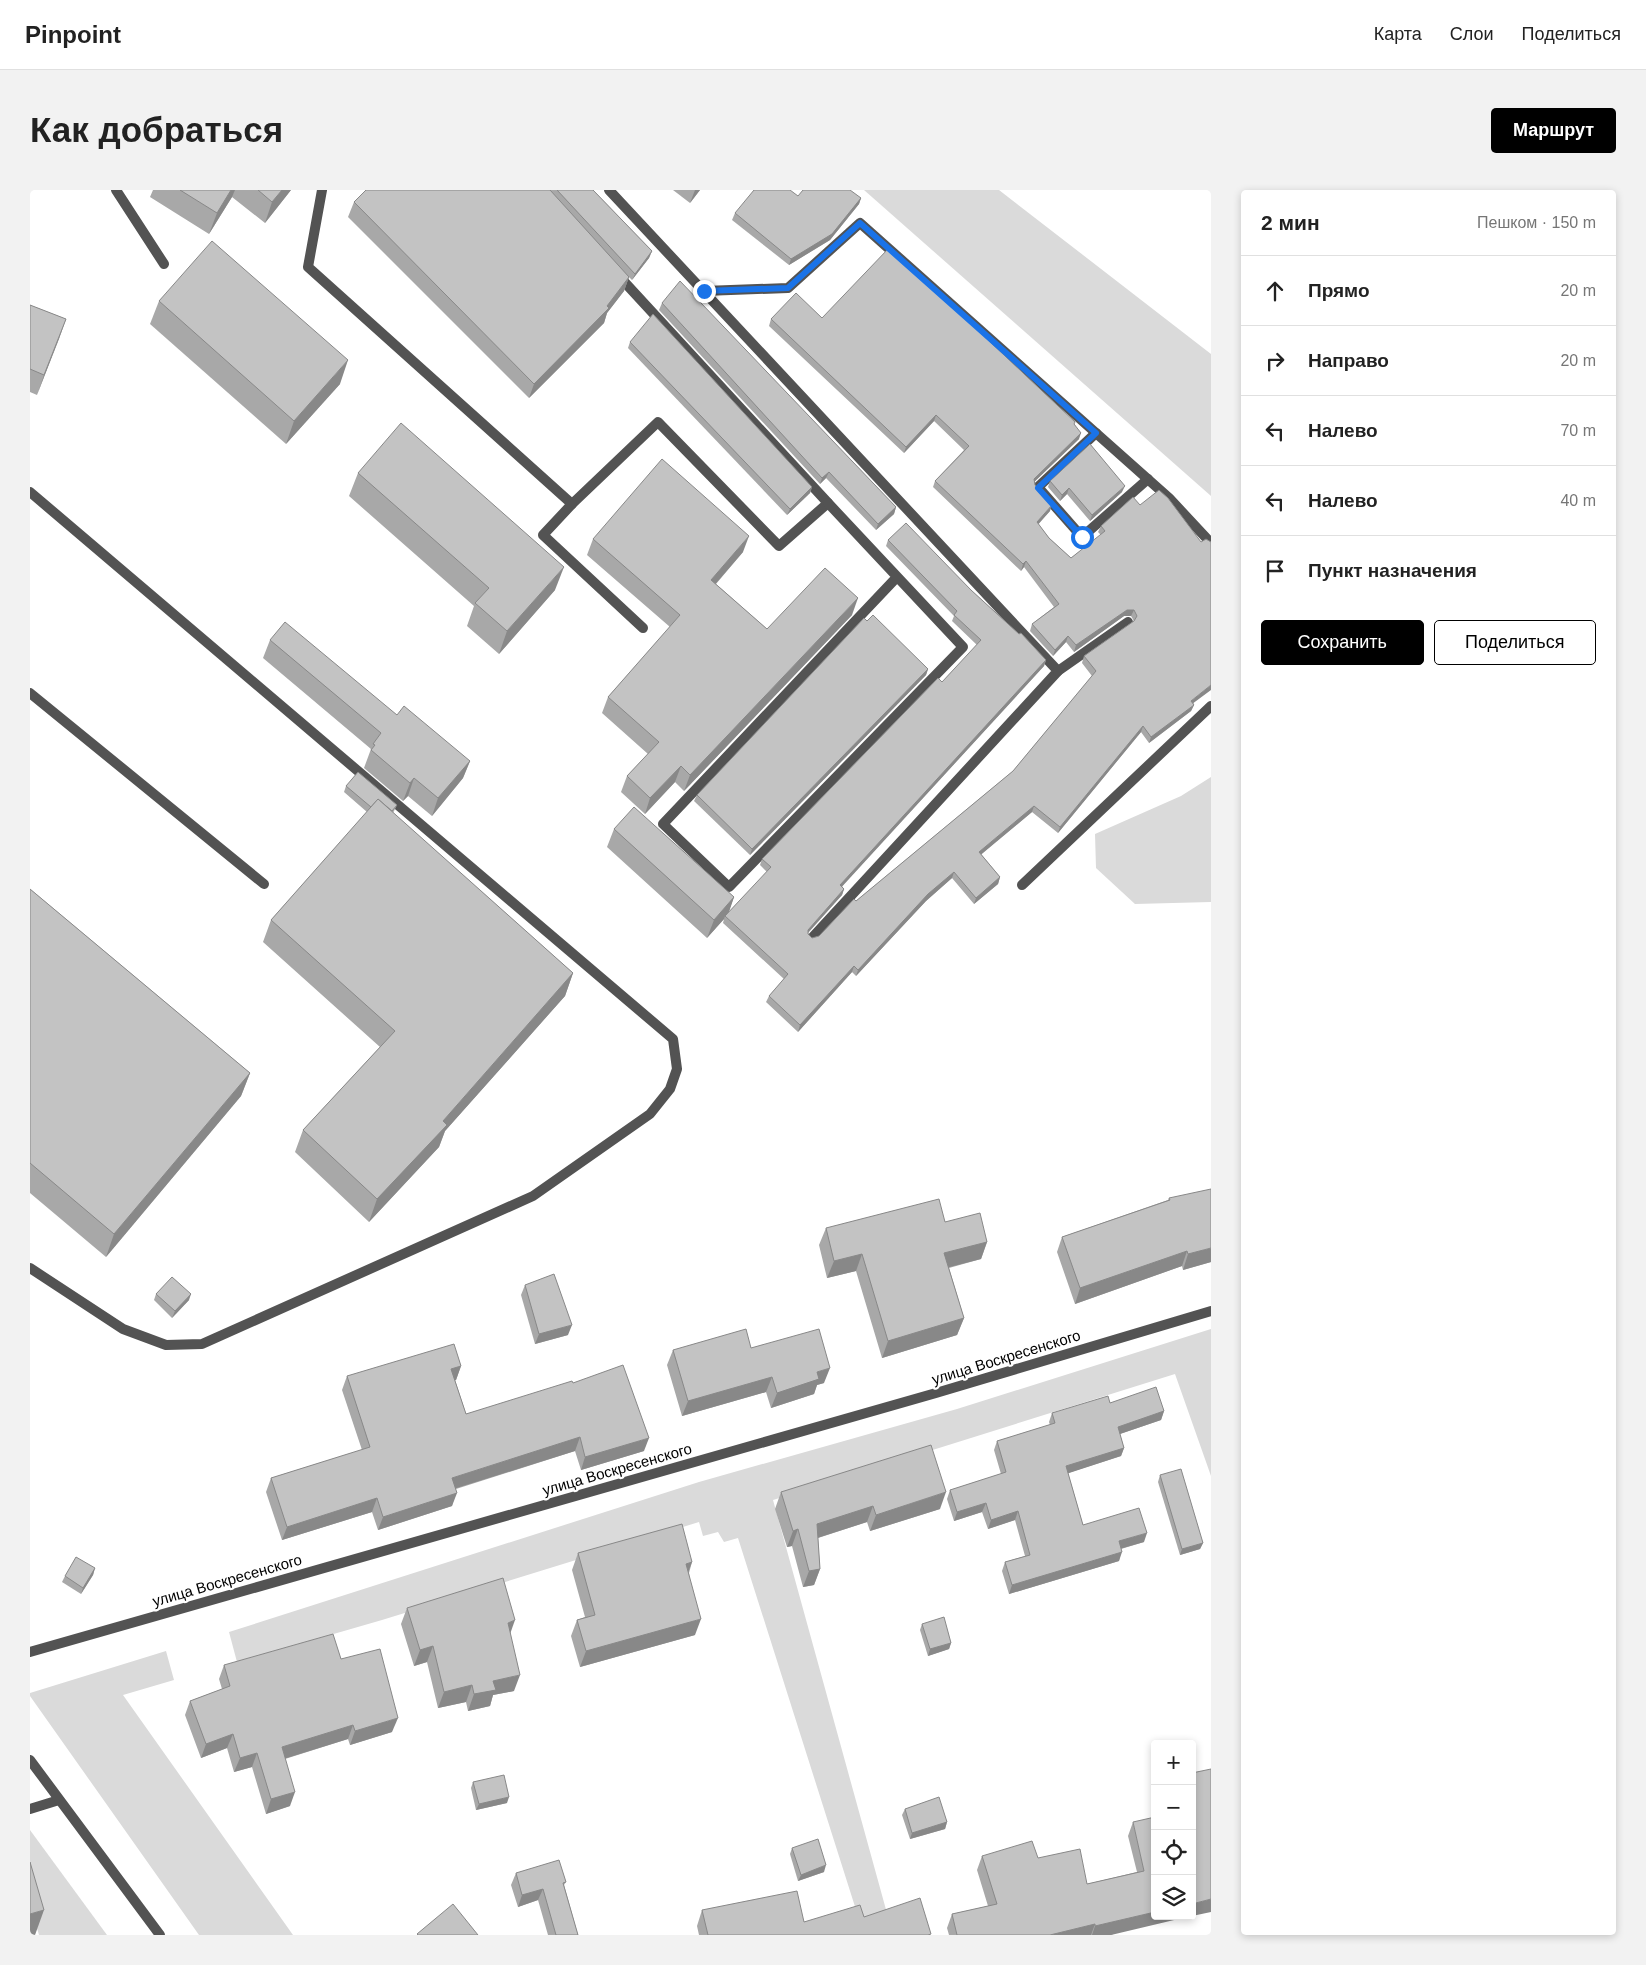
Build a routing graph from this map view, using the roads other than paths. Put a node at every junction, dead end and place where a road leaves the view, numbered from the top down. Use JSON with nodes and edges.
{"nodes":[{"id":1,"x":116,"y":190,"type":"edge"},
{"id":2,"x":322,"y":190,"type":"edge"},
{"id":3,"x":609,"y":190,"type":"edge"},
{"id":4,"x":607,"y":263,"type":"edge"},
{"id":5,"x":164,"y":264,"type":"dead end"},
{"id":6,"x":704,"y":291,"type":"junction"},
{"id":7,"x":1096,"y":433,"type":"junction"},
{"id":8,"x":1148,"y":479,"type":"junction"},
{"id":9,"x":30,"y":492,"type":"edge"},
{"id":10,"x":828,"y":503,"type":"junction"},
{"id":11,"x":572,"y":504,"type":"junction"},
{"id":12,"x":1211,"y":543,"type":"edge"},
{"id":13,"x":897,"y":577,"type":"junction"},
{"id":14,"x":1128,"y":622,"type":"dead end"},
{"id":15,"x":643,"y":628,"type":"dead end"},
{"id":16,"x":1058,"y":671,"type":"junction"},
{"id":17,"x":30,"y":693,"type":"edge"},
{"id":18,"x":1211,"y":706,"type":"edge"},
{"id":19,"x":264,"y":884,"type":"dead end"},
{"id":20,"x":1022,"y":885,"type":"dead end"},
{"id":21,"x":812,"y":938,"type":"edge"},
{"id":22,"x":30,"y":1268,"type":"edge"},
{"id":23,"x":1211,"y":1311,"type":"edge"},
{"id":24,"x":30,"y":1652,"type":"edge"},
{"id":25,"x":30,"y":1760,"type":"edge"},
{"id":26,"x":59,"y":1800,"type":"junction"},
{"id":27,"x":30,"y":1809,"type":"edge"},
{"id":28,"x":160,"y":1935,"type":"edge"}],
"edges":[{"from":1,"to":5,"type":"street"},
{"from":2,"to":11,"type":"street"},
{"from":3,"to":6,"type":"street"},
{"from":4,"to":10,"type":"street"},
{"from":6,"to":7,"type":"street"},
{"from":6,"to":16,"type":"street"},
{"from":7,"to":8,"type":"street"},
{"from":7,"to":8,"type":"street"},
{"from":8,"to":12,"type":"street"},
{"from":9,"to":22,"type":"street"},
{"from":10,"to":11,"type":"street"},
{"from":10,"to":13,"type":"street"},
{"from":11,"to":15,"type":"street"},
{"from":13,"to":13,"type":"street"},
{"from":14,"to":16,"type":"street"},
{"from":16,"to":21,"type":"street"},
{"from":17,"to":19,"type":"street"},
{"from":18,"to":20,"type":"street"},
{"from":23,"to":24,"type":"street","name":"улица Воскресенского"},
{"from":25,"to":26,"type":"street"},
{"from":26,"to":27,"type":"street"},
{"from":26,"to":28,"type":"street"}]}
